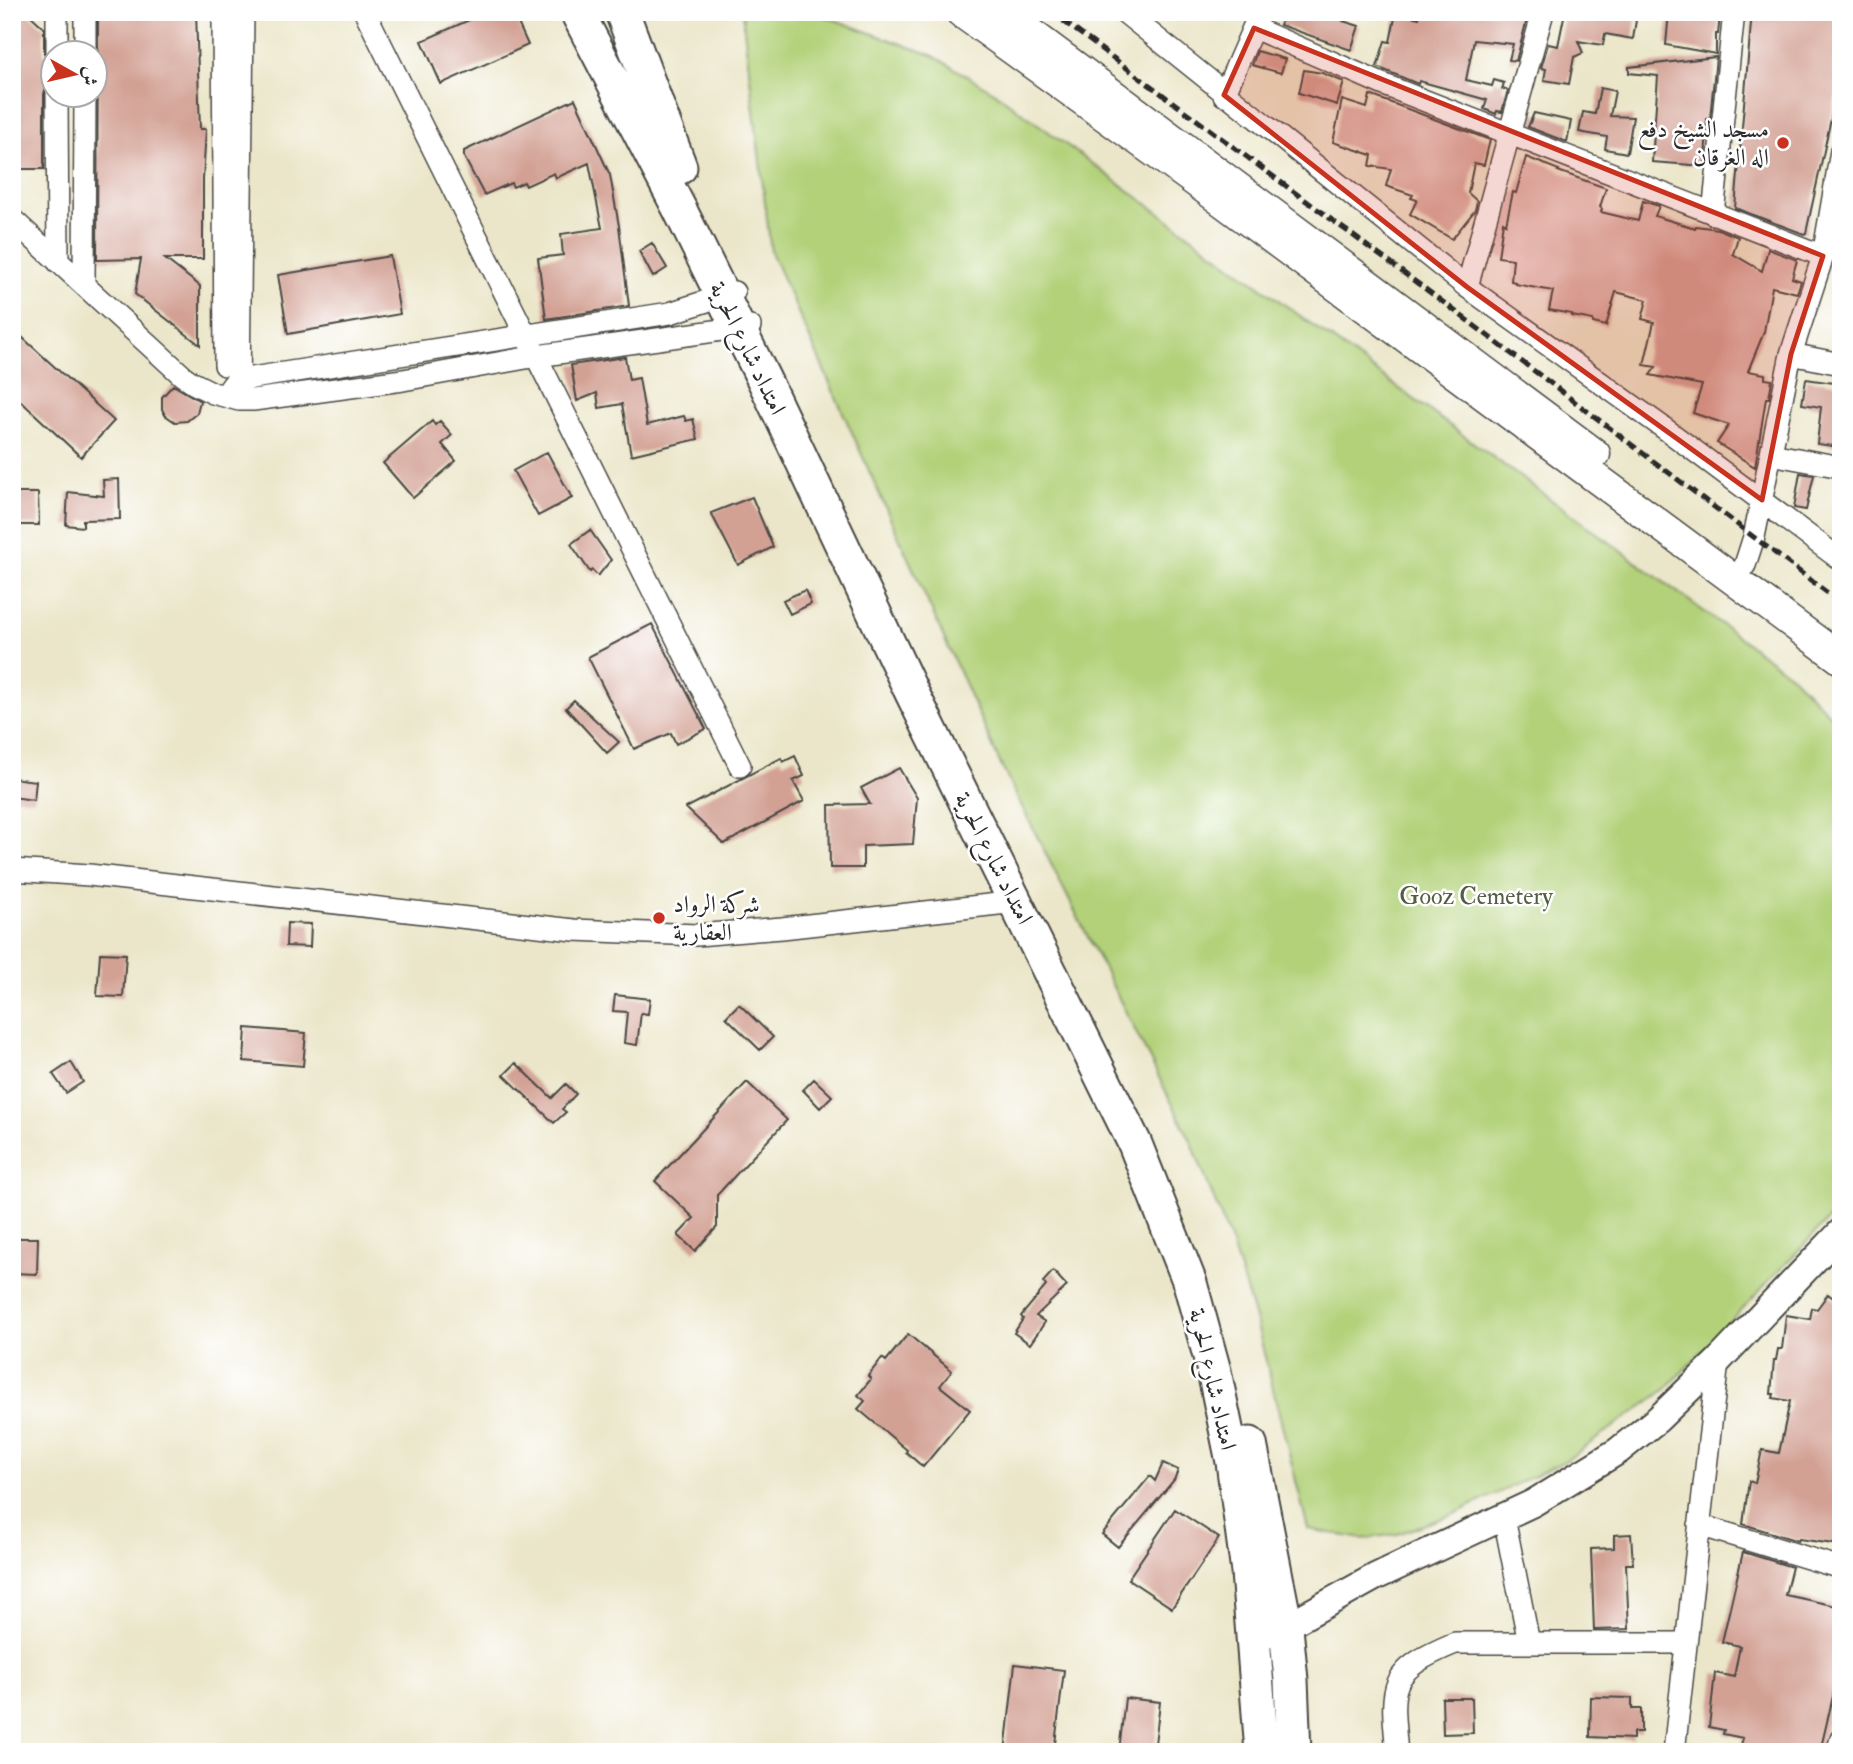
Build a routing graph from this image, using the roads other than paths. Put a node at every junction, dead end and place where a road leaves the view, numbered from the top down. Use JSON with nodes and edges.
{"nodes":[{"id":1,"x":57,"y":12,"type":"edge"},
{"id":2,"x":85,"y":12,"type":"edge"},
{"id":3,"x":223,"y":12,"type":"edge"},
{"id":4,"x":243,"y":12,"type":"edge"},
{"id":5,"x":365,"y":12,"type":"edge"},
{"id":6,"x":577,"y":12,"type":"edge"},
{"id":7,"x":622,"y":12,"type":"edge"},
{"id":8,"x":646,"y":12,"type":"edge"},
{"id":9,"x":961,"y":12,"type":"edge"},
{"id":10,"x":1002,"y":12,"type":"edge"},
{"id":11,"x":1124,"y":12,"type":"edge"},
{"id":12,"x":1544,"y":12,"type":"edge"},
{"id":13,"x":1734,"y":12,"type":"edge"},
{"id":14,"x":1257,"y":20,"type":"edge"},
{"id":15,"x":57,"y":38,"type":"edge"},
{"id":16,"x":85,"y":38,"type":"edge"},
{"id":17,"x":651,"y":95,"type":"junction"},
{"id":18,"x":1224,"y":95,"type":"junction"},
{"id":19,"x":57,"y":108,"type":"edge"},
{"id":20,"x":85,"y":108,"type":"edge"},
{"id":21,"x":1508,"y":133,"type":"junction"},
{"id":22,"x":1841,"y":151,"type":"edge"},
{"id":23,"x":1713,"y":214,"type":"junction"},
{"id":24,"x":12,"y":219,"type":"edge"},
{"id":25,"x":1823,"y":256,"type":"junction"},
{"id":26,"x":58,"y":262,"type":"junction"},
{"id":27,"x":84,"y":285,"type":"junction"},
{"id":28,"x":1467,"y":287,"type":"junction"},
{"id":29,"x":729,"y":293,"type":"junction"},
{"id":30,"x":746,"y":327,"type":"junction"},
{"id":31,"x":525,"y":335,"type":"junction"},
{"id":32,"x":1791,"y":354,"type":"junction"},
{"id":33,"x":537,"y":356,"type":"junction"},
{"id":34,"x":1841,"y":364,"type":"edge"},
{"id":35,"x":235,"y":392,"type":"junction"},
{"id":36,"x":1771,"y":454,"type":"junction"},
{"id":37,"x":1841,"y":467,"type":"edge"},
{"id":38,"x":1762,"y":500,"type":"junction"},
{"id":39,"x":1841,"y":560,"type":"edge"},
{"id":40,"x":1745,"y":565,"type":"junction"},
{"id":41,"x":1841,"y":635,"type":"edge"},
{"id":42,"x":1841,"y":659,"type":"edge"},
{"id":43,"x":740,"y":766,"type":"dead end"},
{"id":44,"x":12,"y":870,"type":"edge"},
{"id":45,"x":1016,"y":902,"type":"junction"},
{"id":46,"x":1841,"y":1232,"type":"edge"},
{"id":47,"x":1718,"y":1361,"type":"junction"},
{"id":48,"x":1504,"y":1517,"type":"junction"},
{"id":49,"x":1699,"y":1525,"type":"junction"},
{"id":50,"x":1841,"y":1568,"type":"edge"},
{"id":51,"x":1286,"y":1628,"type":"junction"},
{"id":52,"x":1255,"y":1639,"type":"junction"},
{"id":53,"x":1529,"y":1643,"type":"junction"},
{"id":54,"x":1685,"y":1643,"type":"junction"},
{"id":55,"x":1841,"y":1739,"type":"edge"},
{"id":56,"x":1262,"y":1752,"type":"edge"},
{"id":57,"x":1294,"y":1752,"type":"edge"},
{"id":58,"x":1396,"y":1752,"type":"edge"},
{"id":59,"x":1674,"y":1752,"type":"edge"},
{"id":60,"x":1838,"y":1752,"type":"edge"}],
"edges":[{"from":1,"to":15,"type":"street"},
{"from":2,"to":16,"type":"street"},
{"from":3,"to":35,"type":"street"},
{"from":4,"to":35,"type":"street"},
{"from":5,"to":31,"type":"street"},
{"from":6,"to":29,"type":"main road","name":"امتداد شارع الحرية"},
{"from":7,"to":17,"type":"main road"},
{"from":8,"to":17,"type":"main road"},
{"from":9,"to":42,"type":"main road"},
{"from":10,"to":40,"type":"main road"},
{"from":11,"to":18,"type":"street"},
{"from":12,"to":21,"type":"street"},
{"from":13,"to":23,"type":"street"},
{"from":14,"to":18,"type":"street"},
{"from":14,"to":21,"type":"street"},
{"from":17,"to":29,"type":"main road"},
{"from":18,"to":28,"type":"street"},
{"from":19,"to":26,"type":"street"},
{"from":20,"to":27,"type":"street"},
{"from":21,"to":23,"type":"street"},
{"from":21,"to":28,"type":"street"},
{"from":22,"to":25,"type":"street"},
{"from":23,"to":25,"type":"street"},
{"from":24,"to":26,"type":"street"},
{"from":25,"to":32,"type":"street"},
{"from":26,"to":27,"type":"street"},
{"from":27,"to":35,"type":"street"},
{"from":28,"to":38,"type":"street"},
{"from":29,"to":30,"type":"main road"},
{"from":29,"to":31,"type":"street"},
{"from":30,"to":33,"type":"street"},
{"from":30,"to":45,"type":"main road","name":"امتداد شارع الحرية"},
{"from":30,"to":51,"type":"main road"},
{"from":31,"to":33,"type":"street"},
{"from":31,"to":35,"type":"street"},
{"from":32,"to":34,"type":"street"},
{"from":32,"to":36,"type":"street"},
{"from":33,"to":35,"type":"street"},
{"from":33,"to":43,"type":"street"},
{"from":36,"to":37,"type":"street"},
{"from":36,"to":38,"type":"street"},
{"from":38,"to":39,"type":"street"},
{"from":38,"to":40,"type":"street"},
{"from":40,"to":41,"type":"main road"},
{"from":44,"to":45,"type":"street"},
{"from":45,"to":52,"type":"main road","name":"امتداد شارع الحرية"},
{"from":46,"to":47,"type":"street"},
{"from":47,"to":48,"type":"street"},
{"from":47,"to":49,"type":"street"},
{"from":48,"to":51,"type":"street"},
{"from":48,"to":53,"type":"street"},
{"from":49,"to":50,"type":"street"},
{"from":49,"to":54,"type":"street"},
{"from":51,"to":52,"type":"street"},
{"from":51,"to":57,"type":"main road"},
{"from":52,"to":56,"type":"main road","name":"امتداد شارع الحرية"},
{"from":53,"to":54,"type":"street"},
{"from":53,"to":58,"type":"street"},
{"from":54,"to":59,"type":"street"},
{"from":55,"to":60,"type":"street"}]}
